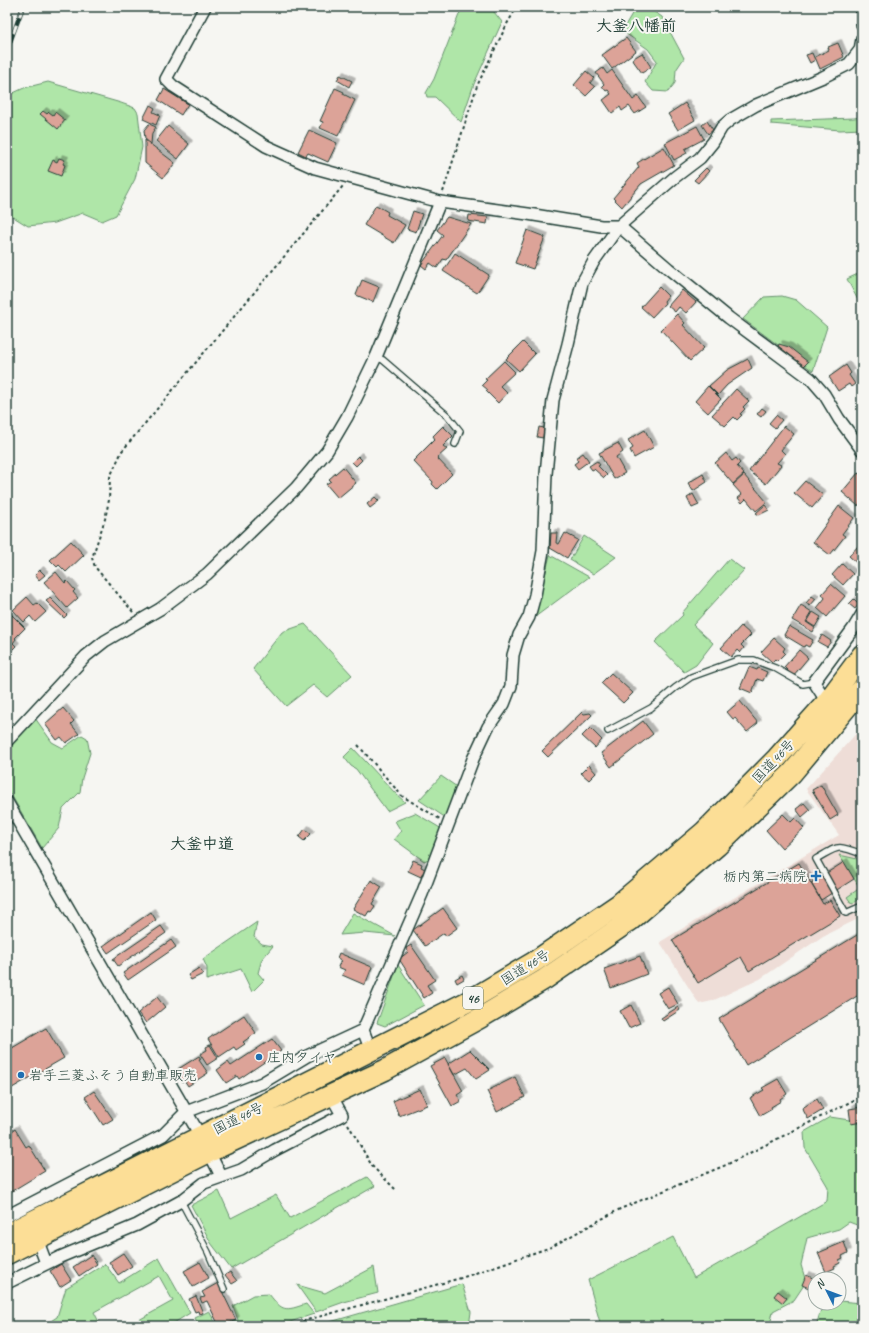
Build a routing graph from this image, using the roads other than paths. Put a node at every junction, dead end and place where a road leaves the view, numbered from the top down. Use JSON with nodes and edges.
{"nodes":[{"id":1,"x":205,"y":7,"type":"edge"},
{"id":2,"x":862,"y":7,"type":"edge"},
{"id":3,"x":862,"y":24,"type":"edge"},
{"id":4,"x":862,"y":39,"type":"edge"},
{"id":5,"x":440,"y":202,"type":"junction"},
{"id":6,"x":619,"y":226,"type":"junction"},
{"id":7,"x":376,"y":357,"type":"junction"},
{"id":8,"x":455,"y":444,"type":"dead end"},
{"id":9,"x":862,"y":450,"type":"edge"},
{"id":10,"x":862,"y":614,"type":"edge"},
{"id":11,"x":862,"y":655,"type":"edge"},
{"id":12,"x":814,"y":682,"type":"junction"},
{"id":13,"x":861,"y":694,"type":"edge"},
{"id":14,"x":827,"y":702,"type":"junction"},
{"id":15,"x":608,"y":731,"type":"dead end"},
{"id":16,"x":7,"y":741,"type":"edge"},
{"id":17,"x":7,"y":802,"type":"edge"},
{"id":18,"x":862,"y":854,"type":"edge"},
{"id":19,"x":862,"y":906,"type":"edge"},
{"id":20,"x":363,"y":1030,"type":"junction"},
{"id":21,"x":371,"y":1051,"type":"junction"},
{"id":22,"x":332,"y":1095,"type":"junction"},
{"id":23,"x":186,"y":1112,"type":"junction"},
{"id":24,"x":205,"y":1145,"type":"junction"},
{"id":25,"x":221,"y":1176,"type":"junction"},
{"id":26,"x":181,"y":1201,"type":"junction"},
{"id":27,"x":7,"y":1216,"type":"edge"},
{"id":28,"x":7,"y":1234,"type":"edge"},
{"id":29,"x":37,"y":1239,"type":"junction"},
{"id":30,"x":7,"y":1254,"type":"edge"},
{"id":31,"x":46,"y":1264,"type":"junction"},
{"id":32,"x":7,"y":1283,"type":"edge"},
{"id":33,"x":224,"y":1289,"type":"dead end"}],
"edges":[{"from":1,"to":5,"type":"street"},
{"from":2,"to":3,"type":"street"},
{"from":4,"to":6,"type":"street"},
{"from":5,"to":6,"type":"street"},
{"from":5,"to":7,"type":"street"},
{"from":6,"to":9,"type":"street"},
{"from":6,"to":20,"type":"street"},
{"from":7,"to":8,"type":"lane"},
{"from":7,"to":16,"type":"street"},
{"from":10,"to":12,"type":"street"},
{"from":11,"to":14,"type":"highway","name":"国道46号","number":"46"},
{"from":12,"to":14,"type":"street"},
{"from":12,"to":15,"type":"lane"},
{"from":13,"to":22,"type":"highway","name":"国道46号","number":"46"},
{"from":14,"to":21,"type":"highway","name":"国道46号","number":"46"},
{"from":17,"to":23,"type":"street"},
{"from":18,"to":19,"type":"lane"},
{"from":20,"to":21,"type":"street"},
{"from":20,"to":23,"type":"street"},
{"from":21,"to":24,"type":"highway","name":"国道46号","number":"46"},
{"from":22,"to":24,"type":"highway","name":"国道46号","number":"46"},
{"from":22,"to":25,"type":"street"},
{"from":23,"to":24,"type":"street"},
{"from":23,"to":27,"type":"street"},
{"from":24,"to":25,"type":"street"},
{"from":24,"to":28,"type":"highway","name":"国道46号","number":"46"},
{"from":24,"to":29,"type":"highway","name":"国道46号","number":"46"},
{"from":25,"to":26,"type":"street"},
{"from":26,"to":31,"type":"street"},
{"from":26,"to":33,"type":"lane"},
{"from":29,"to":30,"type":"highway","name":"国道46号","number":"46"},
{"from":29,"to":31,"type":"street"},
{"from":31,"to":32,"type":"street"}]}
